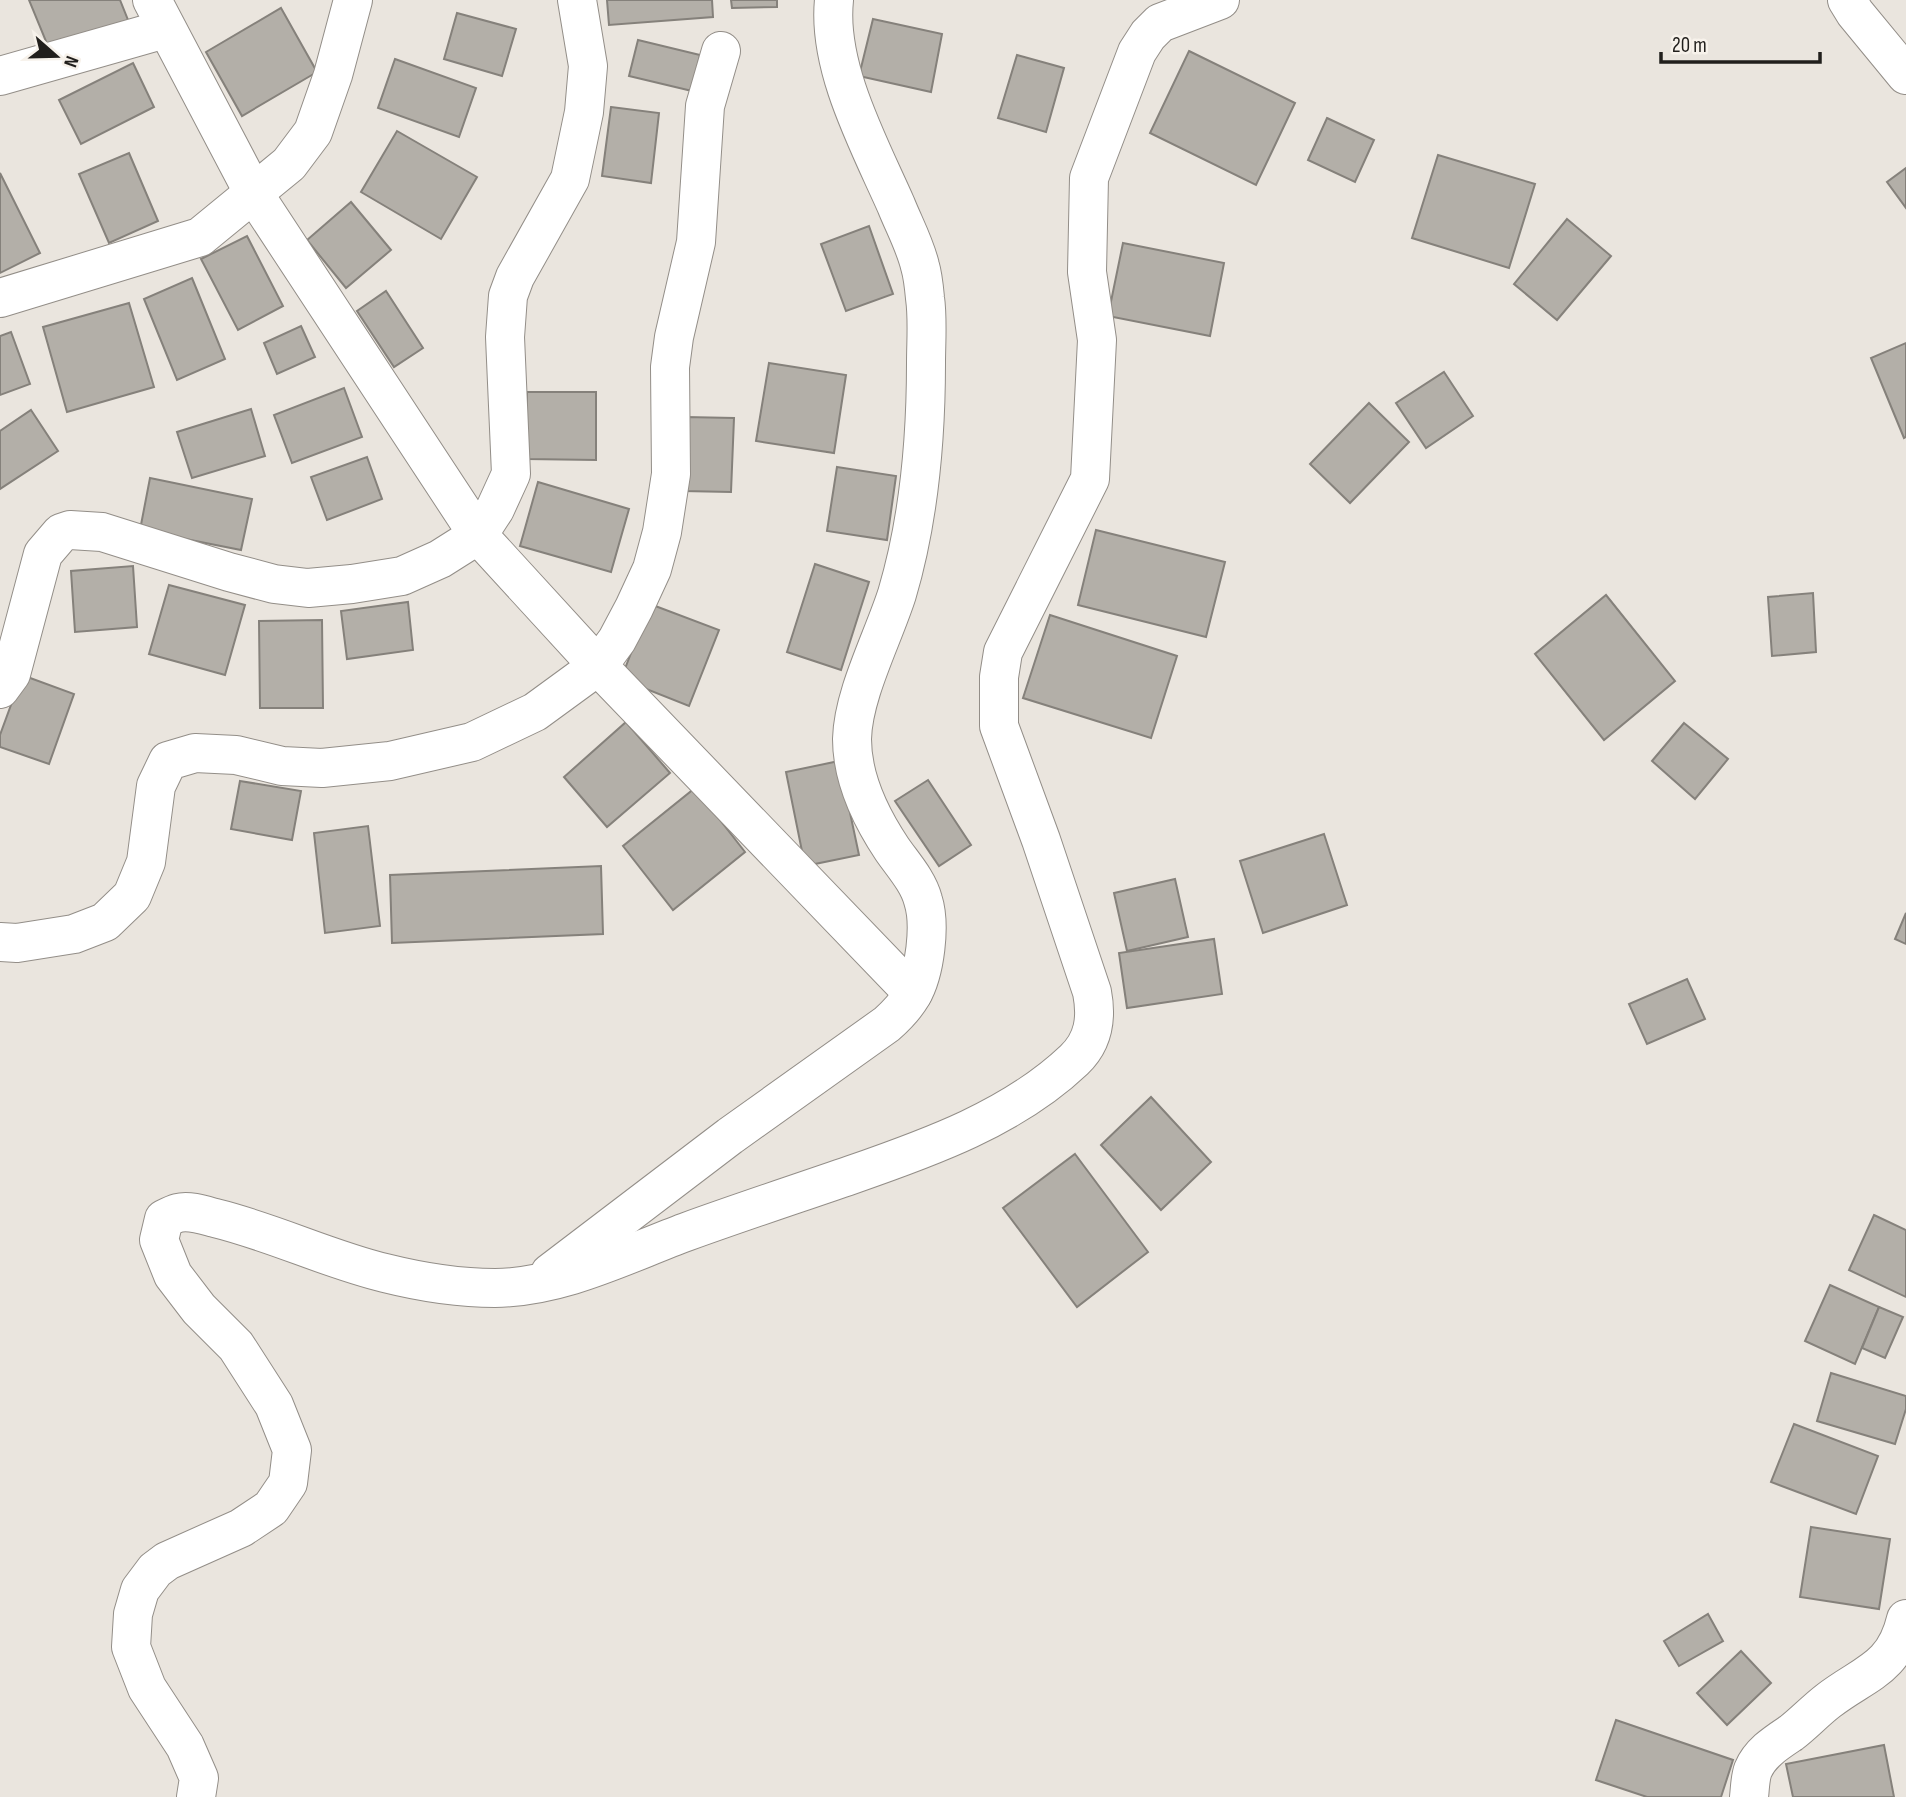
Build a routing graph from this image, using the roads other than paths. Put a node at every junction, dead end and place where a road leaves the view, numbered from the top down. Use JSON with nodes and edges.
{"nodes":[{"id":1,"x":353,"y":0,"type":"edge"},
{"id":2,"x":577,"y":0,"type":"edge"},
{"id":3,"x":834,"y":0,"type":"edge"},
{"id":4,"x":1220,"y":0,"type":"edge"},
{"id":5,"x":1847,"y":0,"type":"edge"},
{"id":6,"x":158,"y":14,"type":"edge"},
{"id":7,"x":722,"y":51,"type":"dead end"},
{"id":8,"x":1906,"y":75,"type":"edge"},
{"id":9,"x":0,"y":76,"type":"edge"},
{"id":10,"x":254,"y":194,"type":"junction"},
{"id":11,"x":0,"y":298,"type":"edge"},
{"id":12,"x":478,"y":535,"type":"junction"},
{"id":13,"x":598,"y":666,"type":"junction"},
{"id":14,"x":0,"y":690,"type":"edge"},
{"id":15,"x":0,"y":942,"type":"edge"},
{"id":16,"x":913,"y":993,"type":"junction"},
{"id":17,"x":538,"y":1282,"type":"junction"},
{"id":18,"x":1906,"y":1619,"type":"edge"},
{"id":19,"x":196,"y":1797,"type":"edge"},
{"id":20,"x":1749,"y":1797,"type":"edge"}],
"edges":[{"from":1,"to":10,"type":"street"},
{"from":2,"to":12,"type":"street"},
{"from":3,"to":16,"type":"street"},
{"from":4,"to":17,"type":"street"},
{"from":5,"to":8,"type":"street"},
{"from":6,"to":9,"type":"street"},
{"from":6,"to":10,"type":"street"},
{"from":7,"to":13,"type":"street"},
{"from":10,"to":11,"type":"street"},
{"from":10,"to":12,"type":"street"},
{"from":12,"to":13,"type":"street"},
{"from":12,"to":14,"type":"street"},
{"from":13,"to":15,"type":"street"},
{"from":13,"to":16,"type":"street"},
{"from":16,"to":17,"type":"street"},
{"from":17,"to":19,"type":"street"},
{"from":18,"to":20,"type":"street"}]}
